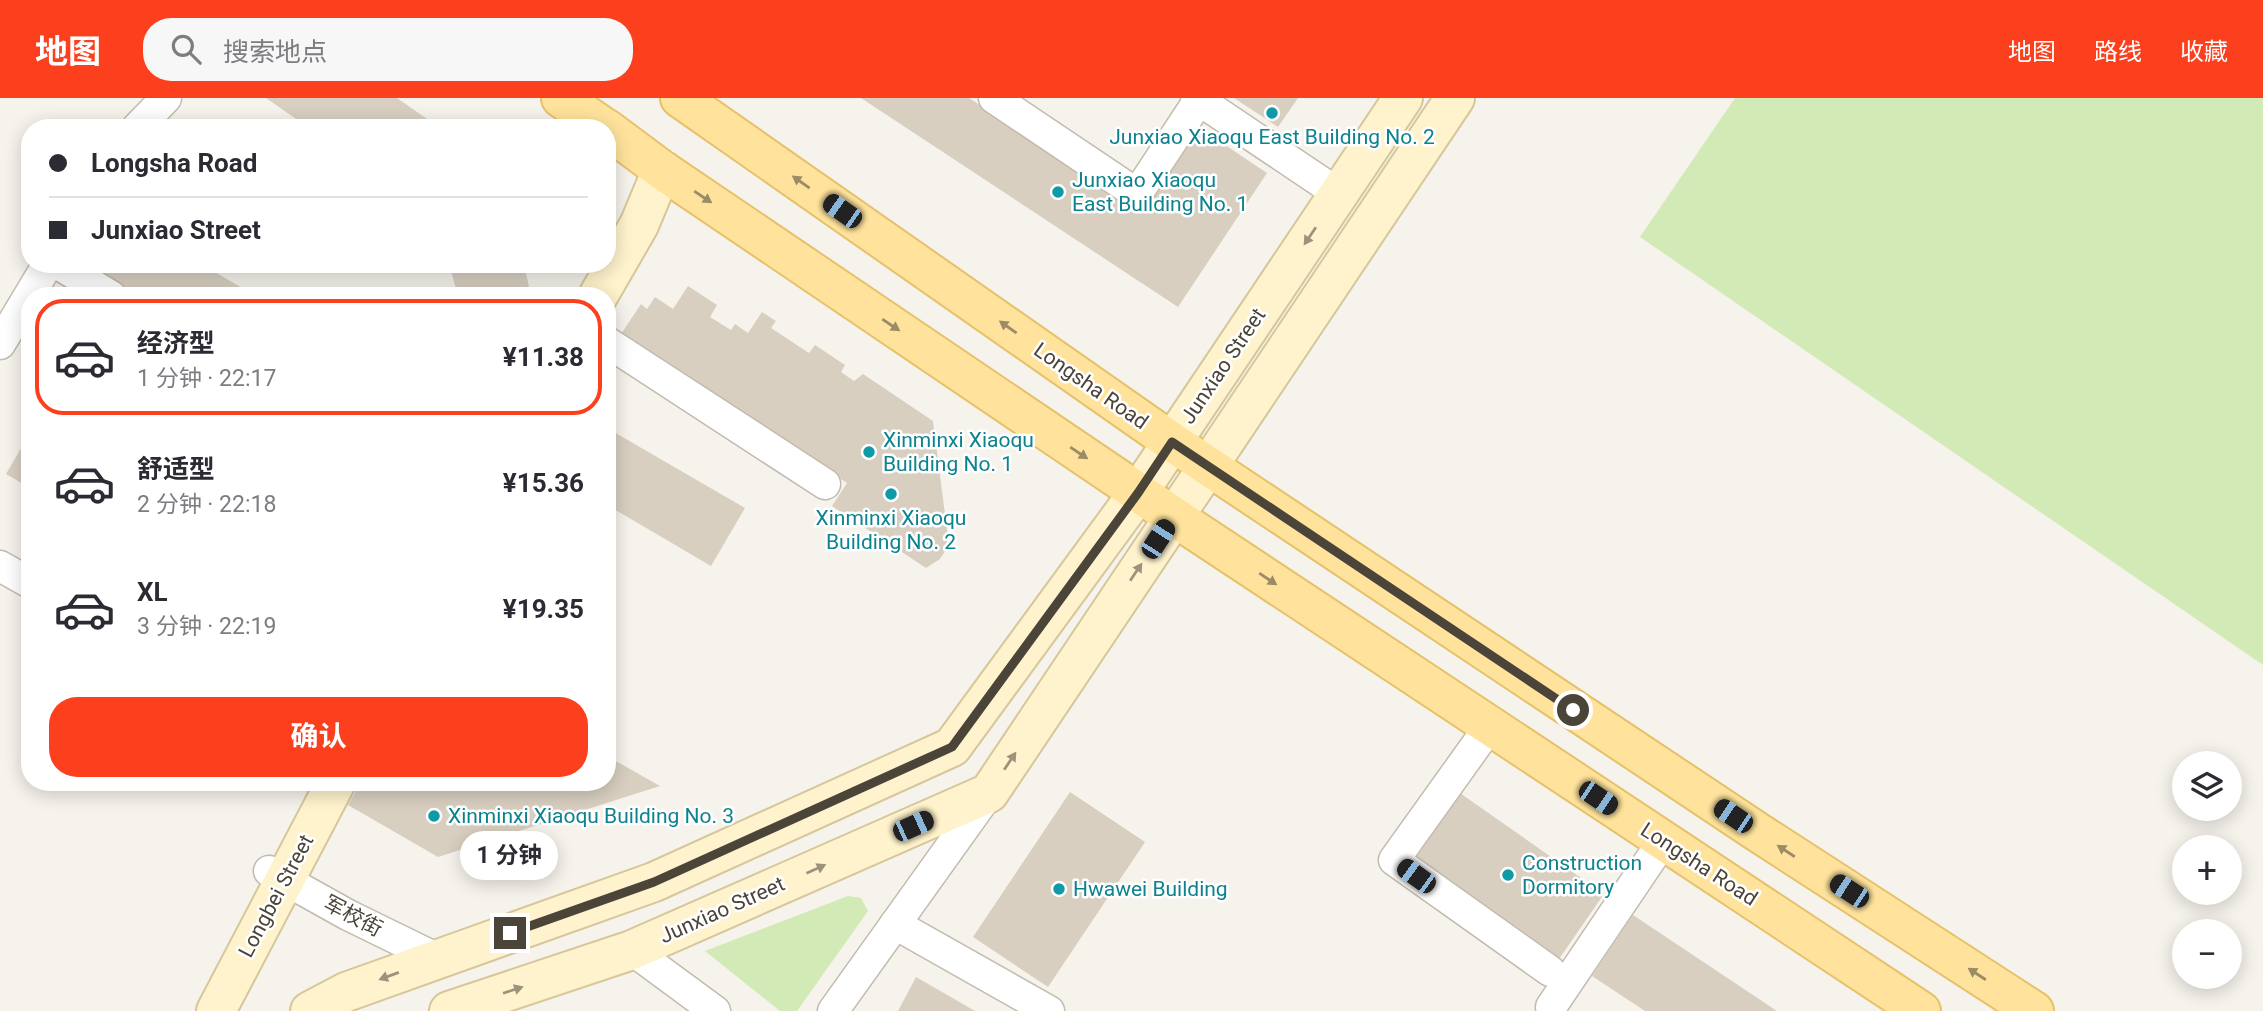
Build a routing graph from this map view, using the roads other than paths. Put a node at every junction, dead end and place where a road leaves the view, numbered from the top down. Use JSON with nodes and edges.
{"nodes":[{"id":1,"x":166,"y":98,"type":"edge"},
{"id":2,"x":561,"y":98,"type":"edge"},
{"id":3,"x":680,"y":98,"type":"edge"},
{"id":4,"x":994,"y":98,"type":"edge"},
{"id":5,"x":1403,"y":98,"type":"edge"},
{"id":6,"x":1455,"y":98,"type":"edge"},
{"id":7,"x":1198,"y":99,"type":"edge"},
{"id":8,"x":146,"y":119,"type":"edge"},
{"id":9,"x":591,"y":119,"type":"edge"},
{"id":10,"x":616,"y":136,"type":"edge"},
{"id":11,"x":662,"y":170,"type":"junction"},
{"id":12,"x":1339,"y":194,"type":"junction"},
{"id":13,"x":616,"y":265,"type":"edge"},
{"id":14,"x":73,"y":273,"type":"edge"},
{"id":15,"x":96,"y":287,"type":"edge"},
{"id":16,"x":21,"y":309,"type":"edge"},
{"id":17,"x":0,"y":344,"type":"edge"},
{"id":18,"x":616,"y":348,"type":"edge"},
{"id":19,"x":1172,"y":442,"type":"junction"},
{"id":20,"x":1207,"y":466,"type":"junction"},
{"id":21,"x":825,"y":484,"type":"dead end"},
{"id":22,"x":1138,"y":493,"type":"junction"},
{"id":23,"x":1173,"y":516,"type":"junction"},
{"id":24,"x":0,"y":566,"type":"edge"},
{"id":25,"x":21,"y":578,"type":"edge"},
{"id":26,"x":1490,"y":726,"type":"junction"},
{"id":27,"x":312,"y":791,"type":"edge"},
{"id":28,"x":331,"y":791,"type":"edge"},
{"id":29,"x":989,"y":793,"type":"junction"},
{"id":30,"x":1662,"y":841,"type":"junction"},
{"id":31,"x":277,"y":874,"type":"junction"},
{"id":32,"x":895,"y":924,"type":"junction"},
{"id":33,"x":632,"y":950,"type":"junction"},
{"id":34,"x":438,"y":959,"type":"junction"},
{"id":35,"x":1550,"y":971,"type":"dead end"},
{"id":36,"x":1551,"y":1007,"type":"dead end"},
{"id":37,"x":196,"y":1011,"type":"edge"},
{"id":38,"x":216,"y":1011,"type":"edge"},
{"id":39,"x":310,"y":1011,"type":"edge"},
{"id":40,"x":449,"y":1011,"type":"edge"},
{"id":41,"x":715,"y":1011,"type":"edge"},
{"id":42,"x":833,"y":1011,"type":"edge"},
{"id":43,"x":1049,"y":1011,"type":"edge"},
{"id":44,"x":1921,"y":1011,"type":"edge"},
{"id":45,"x":2034,"y":1011,"type":"edge"}],
"edges":[{"from":1,"to":8,"type":"street"},
{"from":2,"to":9,"type":"main road","name":"Longsha Road"},
{"from":19,"to":3,"type":"main road","name":"Longsha Road","one_way":true},
{"from":4,"to":7,"type":"street"},
{"from":5,"to":12,"type":"main road","name":"Junxiao Street"},
{"from":6,"to":20,"type":"main road","name":"Junxiao Street"},
{"from":7,"to":12,"type":"street"},
{"from":10,"to":11,"type":"main road","name":"Longsha Road"},
{"from":11,"to":13,"type":"main road"},
{"from":11,"to":22,"type":"main road","name":"Longsha Road","one_way":true},
{"from":12,"to":19,"type":"main road","name":"Junxiao Street","one_way":true},
{"from":14,"to":15,"type":"street"},
{"from":16,"to":17,"type":"street"},
{"from":18,"to":21,"type":"street"},
{"from":19,"to":20,"type":"main road","name":"Longsha Road"},
{"from":19,"to":22,"type":"main road","name":"Junxiao Street"},
{"from":20,"to":23,"type":"main road","name":"Junxiao Street"},
{"from":45,"to":20,"type":"main road","name":"Longsha Road","one_way":true},
{"from":22,"to":23,"type":"main road","name":"Longsha Road"},
{"from":22,"to":34,"type":"main road","name":"Junxiao Street"},
{"from":23,"to":26,"type":"main road","name":"Longsha Road","one_way":true},
{"from":29,"to":23,"type":"main road","name":"Junxiao Street","one_way":true},
{"from":24,"to":25,"type":"street"},
{"from":26,"to":30,"type":"main road","name":"Longsha Road"},
{"from":26,"to":35,"type":"street"},
{"from":27,"to":31,"type":"main road","name":"Longbei Street"},
{"from":28,"to":31,"type":"main road","name":"Longbei Street"},
{"from":29,"to":32,"type":"street","name":"Junxiao Street"},
{"from":33,"to":29,"type":"main road","name":"Junxiao Street","one_way":true},
{"from":30,"to":36,"type":"street"},
{"from":30,"to":44,"type":"main road","name":"Longsha Road"},
{"from":31,"to":34,"type":"street","name":"军校街"},
{"from":31,"to":37,"type":"main road","name":"Longbei Street"},
{"from":31,"to":38,"type":"main road","name":"Longbei Street"},
{"from":32,"to":42,"type":"street","name":"Junxiao Street"},
{"from":32,"to":43,"type":"street"},
{"from":40,"to":33,"type":"main road","name":"Junxiao Street","one_way":true},
{"from":33,"to":41,"type":"street"},
{"from":34,"to":39,"type":"main road","name":"Junxiao Street","one_way":true}]}
